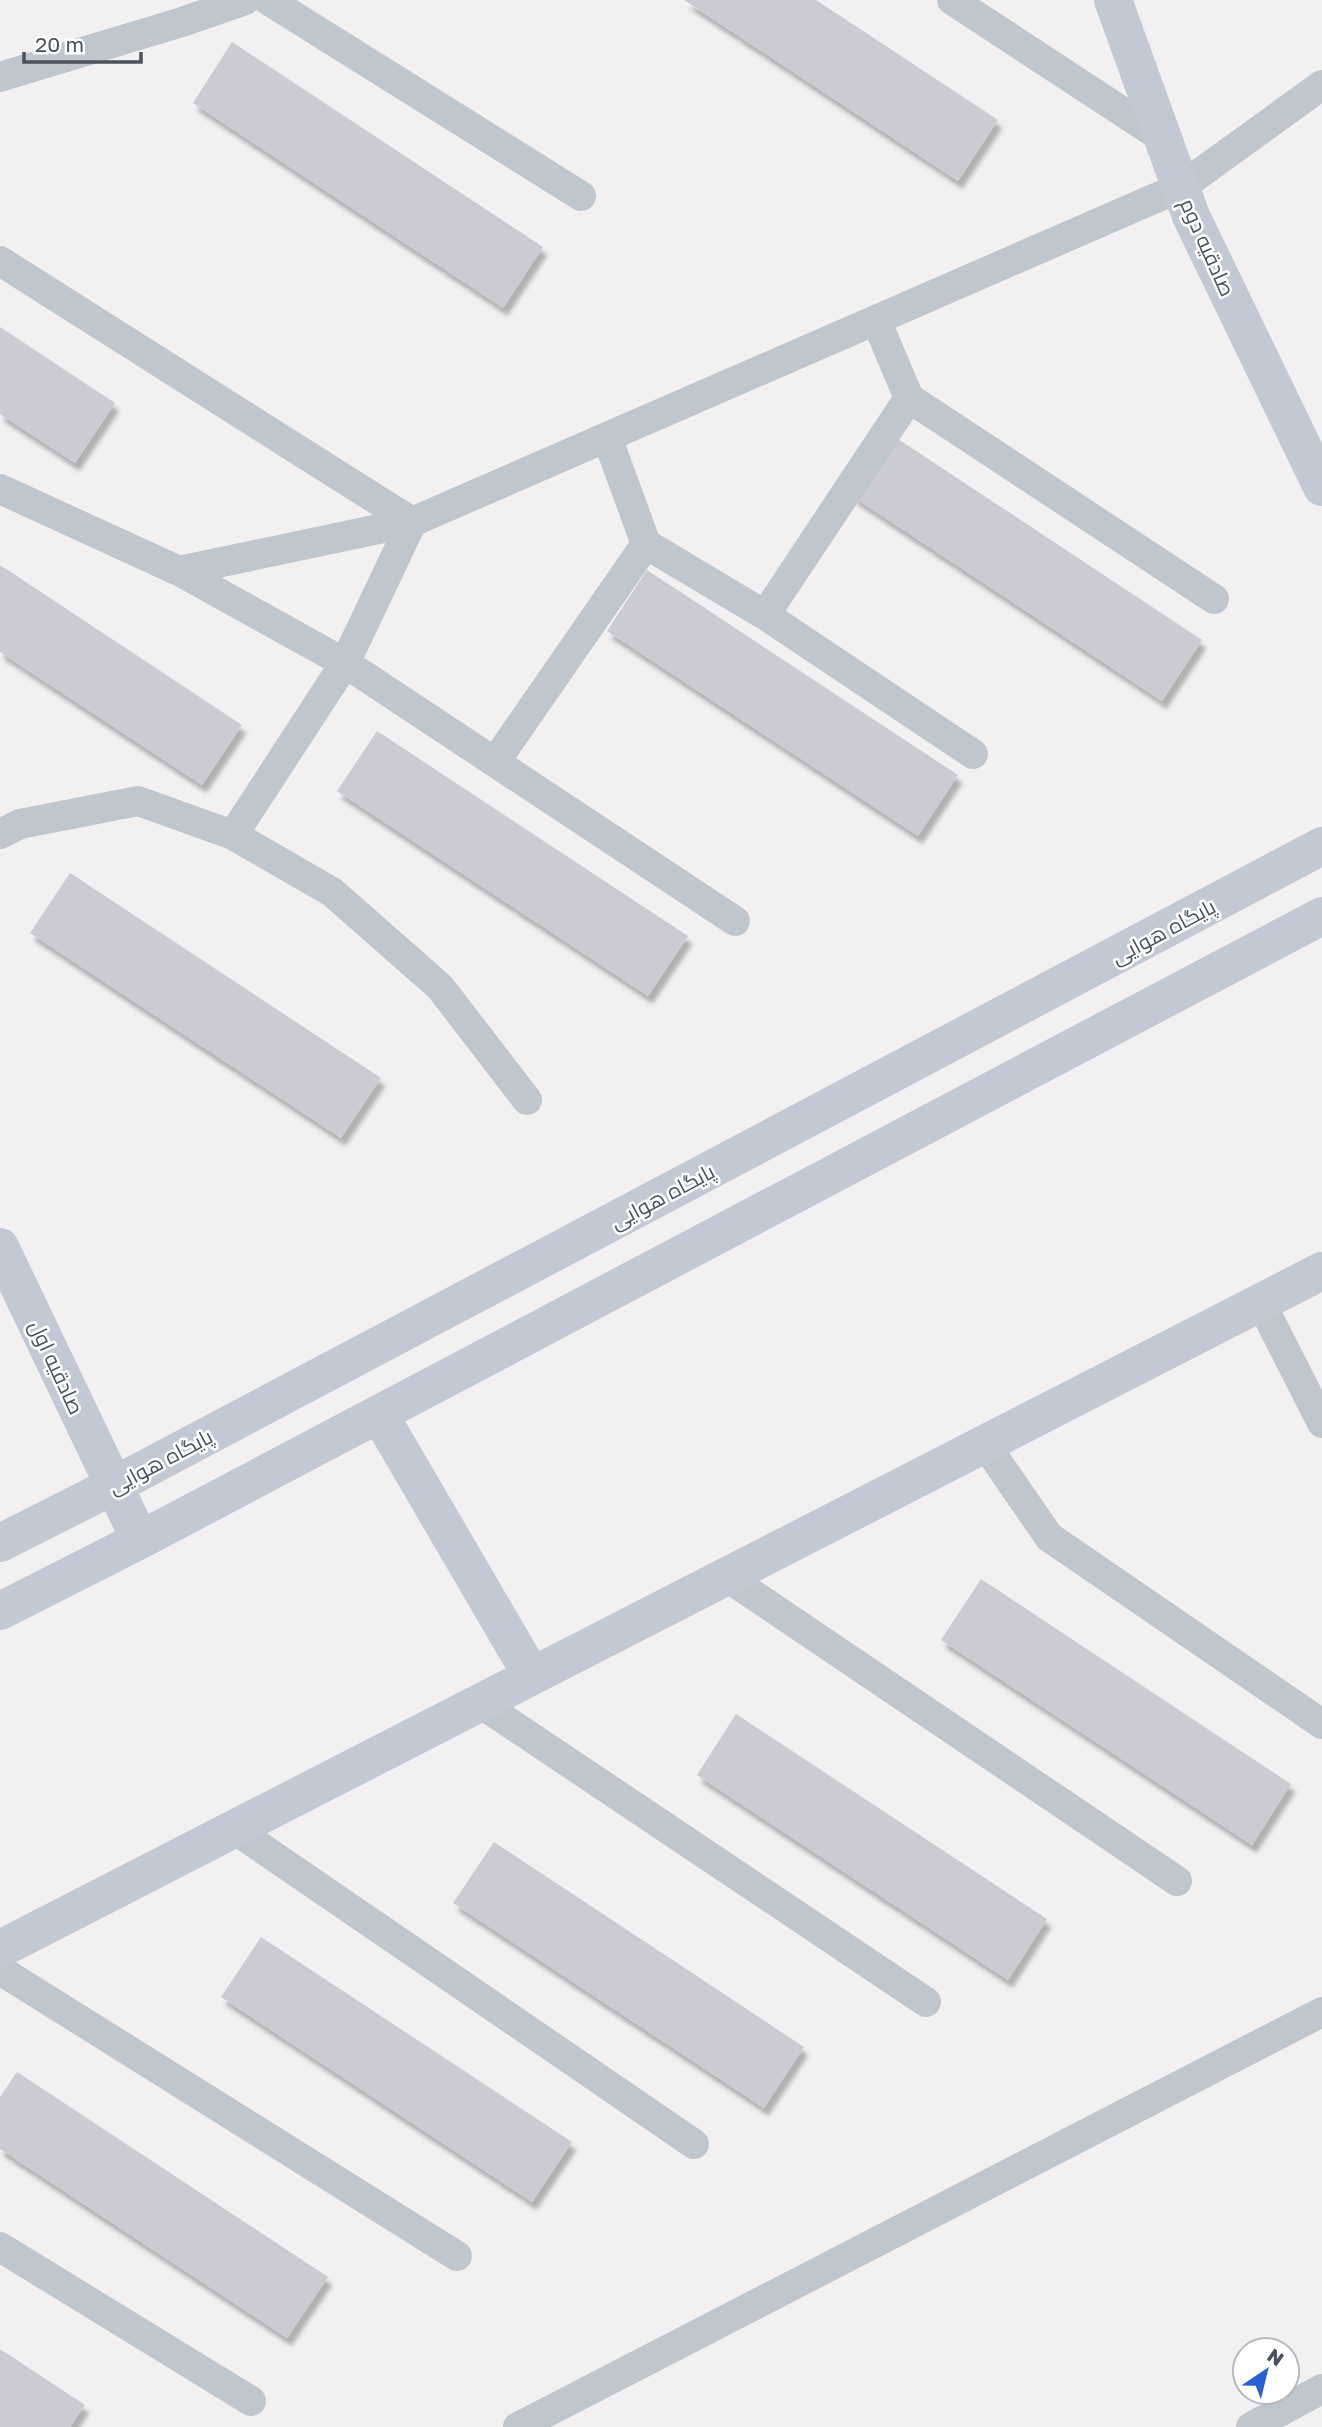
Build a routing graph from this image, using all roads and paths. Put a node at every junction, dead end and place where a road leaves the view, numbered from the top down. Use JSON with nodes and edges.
{"nodes":[{"id":1,"x":245,"y":0,"type":"edge"},
{"id":2,"x":268,"y":0,"type":"edge"},
{"id":3,"x":952,"y":0,"type":"edge"},
{"id":4,"x":1113,"y":0,"type":"edge"},
{"id":5,"x":0,"y":76,"type":"edge"},
{"id":6,"x":1322,"y":85,"type":"edge"},
{"id":7,"x":1164,"y":139,"type":"junction"},
{"id":8,"x":1181,"y":187,"type":"junction"},
{"id":9,"x":581,"y":196,"type":"dead end"},
{"id":10,"x":0,"y":261,"type":"edge"},
{"id":11,"x":876,"y":320,"type":"junction"},
{"id":12,"x":909,"y":398,"type":"junction"},
{"id":13,"x":607,"y":437,"type":"junction"},
{"id":14,"x":1322,"y":486,"type":"edge"},
{"id":15,"x":0,"y":489,"type":"edge"},
{"id":16,"x":412,"y":522,"type":"junction"},
{"id":17,"x":646,"y":544,"type":"junction"},
{"id":18,"x":179,"y":571,"type":"junction"},
{"id":19,"x":1214,"y":599,"type":"dead end"},
{"id":20,"x":765,"y":615,"type":"junction"},
{"id":21,"x":345,"y":663,"type":"junction"},
{"id":22,"x":974,"y":754,"type":"dead end"},
{"id":23,"x":495,"y":762,"type":"junction"},
{"id":24,"x":0,"y":834,"type":"edge"},
{"id":25,"x":233,"y":835,"type":"junction"},
{"id":26,"x":1322,"y":846,"type":"edge"},
{"id":27,"x":1322,"y":916,"type":"edge"},
{"id":28,"x":735,"y":921,"type":"dead end"},
{"id":29,"x":527,"y":1100,"type":"dead end"},
{"id":30,"x":0,"y":1247,"type":"edge"},
{"id":31,"x":1322,"y":1271,"type":"edge"},
{"id":32,"x":1261,"y":1303,"type":"junction"},
{"id":33,"x":379,"y":1414,"type":"junction"},
{"id":34,"x":1322,"y":1423,"type":"edge"},
{"id":35,"x":985,"y":1444,"type":"junction"},
{"id":36,"x":113,"y":1486,"type":"junction"},
{"id":37,"x":140,"y":1540,"type":"junction"},
{"id":38,"x":0,"y":1543,"type":"edge"},
{"id":39,"x":727,"y":1577,"type":"junction"},
{"id":40,"x":0,"y":1611,"type":"edge"},
{"id":41,"x":532,"y":1676,"type":"junction"},
{"id":42,"x":480,"y":1703,"type":"junction"},
{"id":43,"x":1322,"y":1724,"type":"edge"},
{"id":44,"x":234,"y":1829,"type":"junction"},
{"id":45,"x":1177,"y":1881,"type":"dead end"},
{"id":46,"x":0,"y":1949,"type":"edge"},
{"id":47,"x":0,"y":1970,"type":"edge"},
{"id":48,"x":926,"y":2002,"type":"dead end"},
{"id":49,"x":1322,"y":2012,"type":"edge"},
{"id":50,"x":694,"y":2144,"type":"dead end"},
{"id":51,"x":0,"y":2247,"type":"edge"},
{"id":52,"x":457,"y":2256,"type":"dead end"},
{"id":53,"x":1322,"y":2389,"type":"edge"},
{"id":54,"x":251,"y":2401,"type":"dead end"},
{"id":55,"x":518,"y":2427,"type":"edge"},
{"id":56,"x":1251,"y":2427,"type":"edge"}],
"edges":[{"from":1,"to":5,"type":"street"},
{"from":2,"to":9,"type":"street"},
{"from":3,"to":7,"type":"street"},
{"from":4,"to":7,"type":"main road","name":"صادقیه دوم"},
{"from":6,"to":8,"type":"street"},
{"from":7,"to":8,"type":"main road","name":"صادقیه دوم"},
{"from":8,"to":11,"type":"street"},
{"from":8,"to":14,"type":"main road","name":"صادقیه دوم"},
{"from":10,"to":16,"type":"street"},
{"from":11,"to":12,"type":"street"},
{"from":11,"to":13,"type":"street"},
{"from":12,"to":19,"type":"street"},
{"from":12,"to":20,"type":"street"},
{"from":13,"to":16,"type":"street"},
{"from":13,"to":17,"type":"street"},
{"from":15,"to":18,"type":"street"},
{"from":16,"to":18,"type":"street"},
{"from":16,"to":21,"type":"street"},
{"from":17,"to":20,"type":"street"},
{"from":17,"to":23,"type":"street"},
{"from":18,"to":21,"type":"street"},
{"from":20,"to":22,"type":"street"},
{"from":21,"to":23,"type":"street"},
{"from":21,"to":25,"type":"street"},
{"from":23,"to":28,"type":"street"},
{"from":24,"to":25,"type":"street"},
{"from":25,"to":29,"type":"street"},
{"from":26,"to":36,"type":"main road","name":"پایگاه هوایی"},
{"from":27,"to":33,"type":"main road"},
{"from":30,"to":36,"type":"main road","name":"صادقیه اول"},
{"from":31,"to":32,"type":"main road"},
{"from":32,"to":34,"type":"street"},
{"from":32,"to":35,"type":"main road"},
{"from":33,"to":37,"type":"main road"},
{"from":33,"to":41,"type":"main road"},
{"from":35,"to":39,"type":"main road"},
{"from":35,"to":43,"type":"street"},
{"from":36,"to":37,"type":"main road","name":"صادقیه اول"},
{"from":36,"to":38,"type":"main road","name":"پایگاه هوایی"},
{"from":37,"to":40,"type":"main road"},
{"from":39,"to":41,"type":"main road"},
{"from":39,"to":45,"type":"street"},
{"from":41,"to":42,"type":"main road"},
{"from":42,"to":44,"type":"main road"},
{"from":42,"to":48,"type":"street"},
{"from":44,"to":46,"type":"main road"},
{"from":44,"to":50,"type":"street"},
{"from":47,"to":52,"type":"street"},
{"from":49,"to":55,"type":"street"},
{"from":51,"to":54,"type":"street"},
{"from":53,"to":56,"type":"street"}]}
